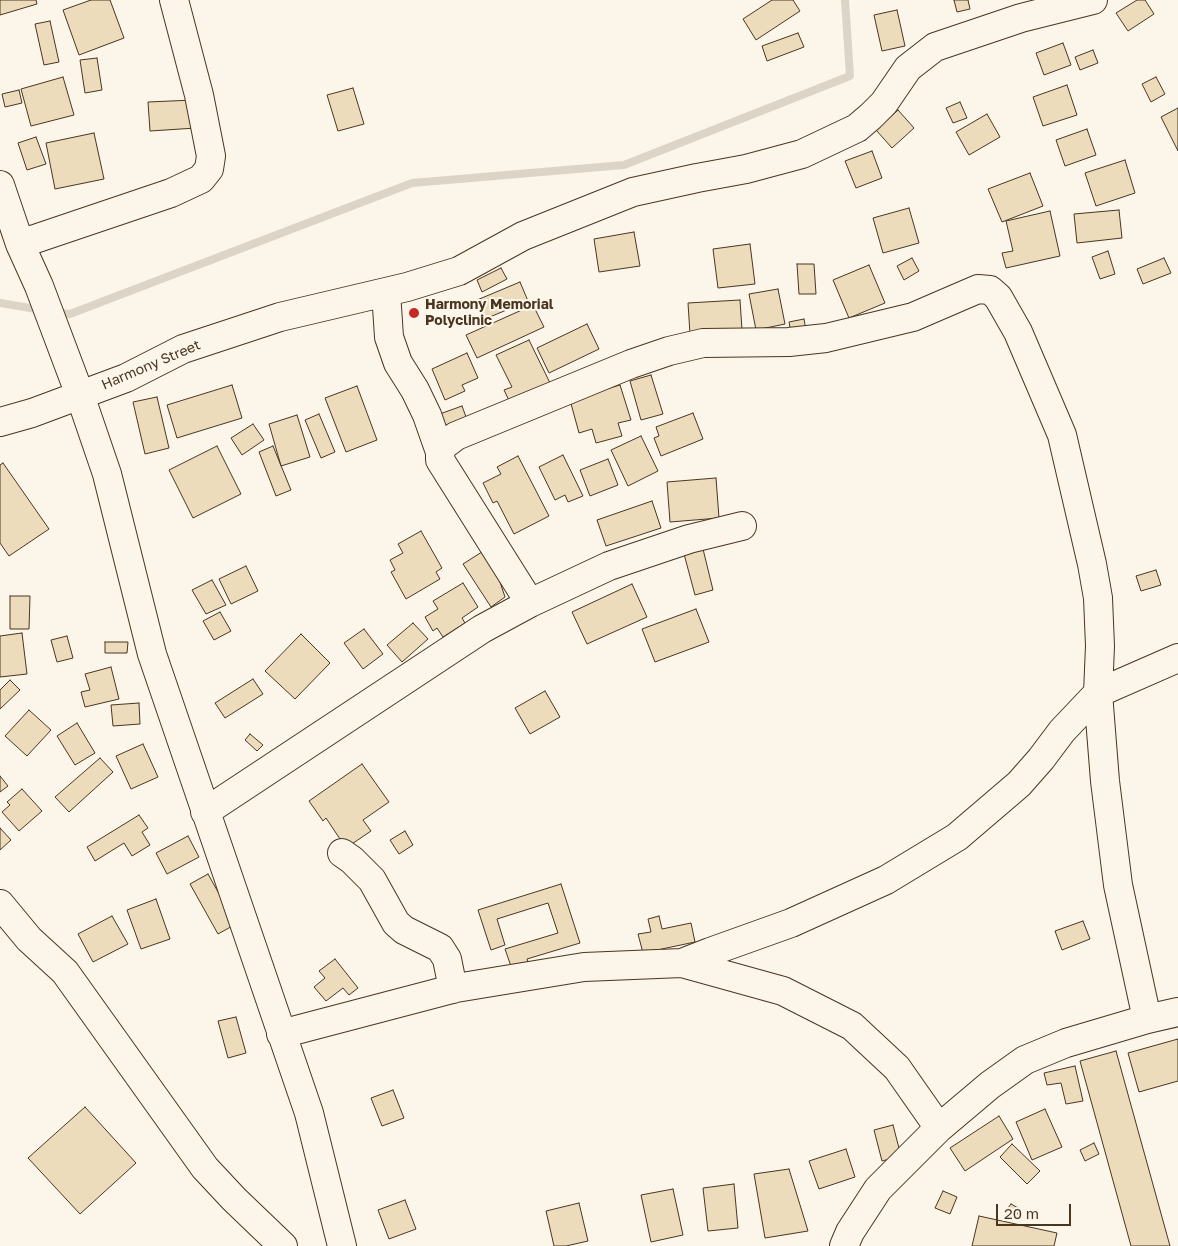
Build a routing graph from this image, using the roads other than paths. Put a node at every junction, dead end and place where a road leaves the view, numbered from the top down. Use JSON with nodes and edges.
{"nodes":[{"id":1,"x":174,"y":0,"type":"edge"},
{"id":2,"x":1093,"y":0,"type":"edge"},
{"id":3,"x":0,"y":185,"type":"edge"},
{"id":4,"x":20,"y":244,"type":"junction"},
{"id":5,"x":386,"y":292,"type":"junction"},
{"id":6,"x":80,"y":395,"type":"junction"},
{"id":7,"x":2,"y":418,"type":"edge"},
{"id":8,"x":440,"y":452,"type":"junction"},
{"id":9,"x":742,"y":526,"type":"dead end"},
{"id":10,"x":530,"y":603,"type":"junction"},
{"id":11,"x":1178,"y":658,"type":"edge"},
{"id":12,"x":1098,"y":693,"type":"junction"},
{"id":13,"x":205,"y":812,"type":"junction"},
{"id":14,"x":342,"y":853,"type":"dead end"},
{"id":15,"x":0,"y":904,"type":"edge"},
{"id":16,"x":682,"y":963,"type":"junction"},
{"id":17,"x":453,"y":989,"type":"junction"},
{"id":18,"x":1178,"y":1012,"type":"edge"},
{"id":19,"x":1147,"y":1019,"type":"junction"},
{"id":20,"x":282,"y":1034,"type":"junction"},
{"id":21,"x":939,"y":1128,"type":"junction"},
{"id":22,"x":283,"y":1246,"type":"edge"},
{"id":23,"x":342,"y":1246,"type":"edge"},
{"id":24,"x":844,"y":1246,"type":"edge"}],
"edges":[{"from":1,"to":4,"type":"street"},
{"from":2,"to":5,"type":"street","name":"Harmony Street"},
{"from":3,"to":4,"type":"street"},
{"from":4,"to":6,"type":"street"},
{"from":5,"to":6,"type":"street","name":"Harmony Street"},
{"from":5,"to":8,"type":"street"},
{"from":6,"to":7,"type":"street","name":"Harmony Street"},
{"from":6,"to":13,"type":"street"},
{"from":8,"to":10,"type":"street"},
{"from":8,"to":12,"type":"street"},
{"from":9,"to":10,"type":"street"},
{"from":10,"to":13,"type":"street"},
{"from":11,"to":12,"type":"street"},
{"from":12,"to":16,"type":"street"},
{"from":12,"to":19,"type":"street"},
{"from":13,"to":20,"type":"street"},
{"from":14,"to":17,"type":"street"},
{"from":15,"to":22,"type":"street"},
{"from":16,"to":17,"type":"street"},
{"from":16,"to":21,"type":"street"},
{"from":17,"to":20,"type":"street"},
{"from":18,"to":19,"type":"street"},
{"from":19,"to":21,"type":"street"},
{"from":20,"to":23,"type":"street"},
{"from":21,"to":24,"type":"street"}]}
